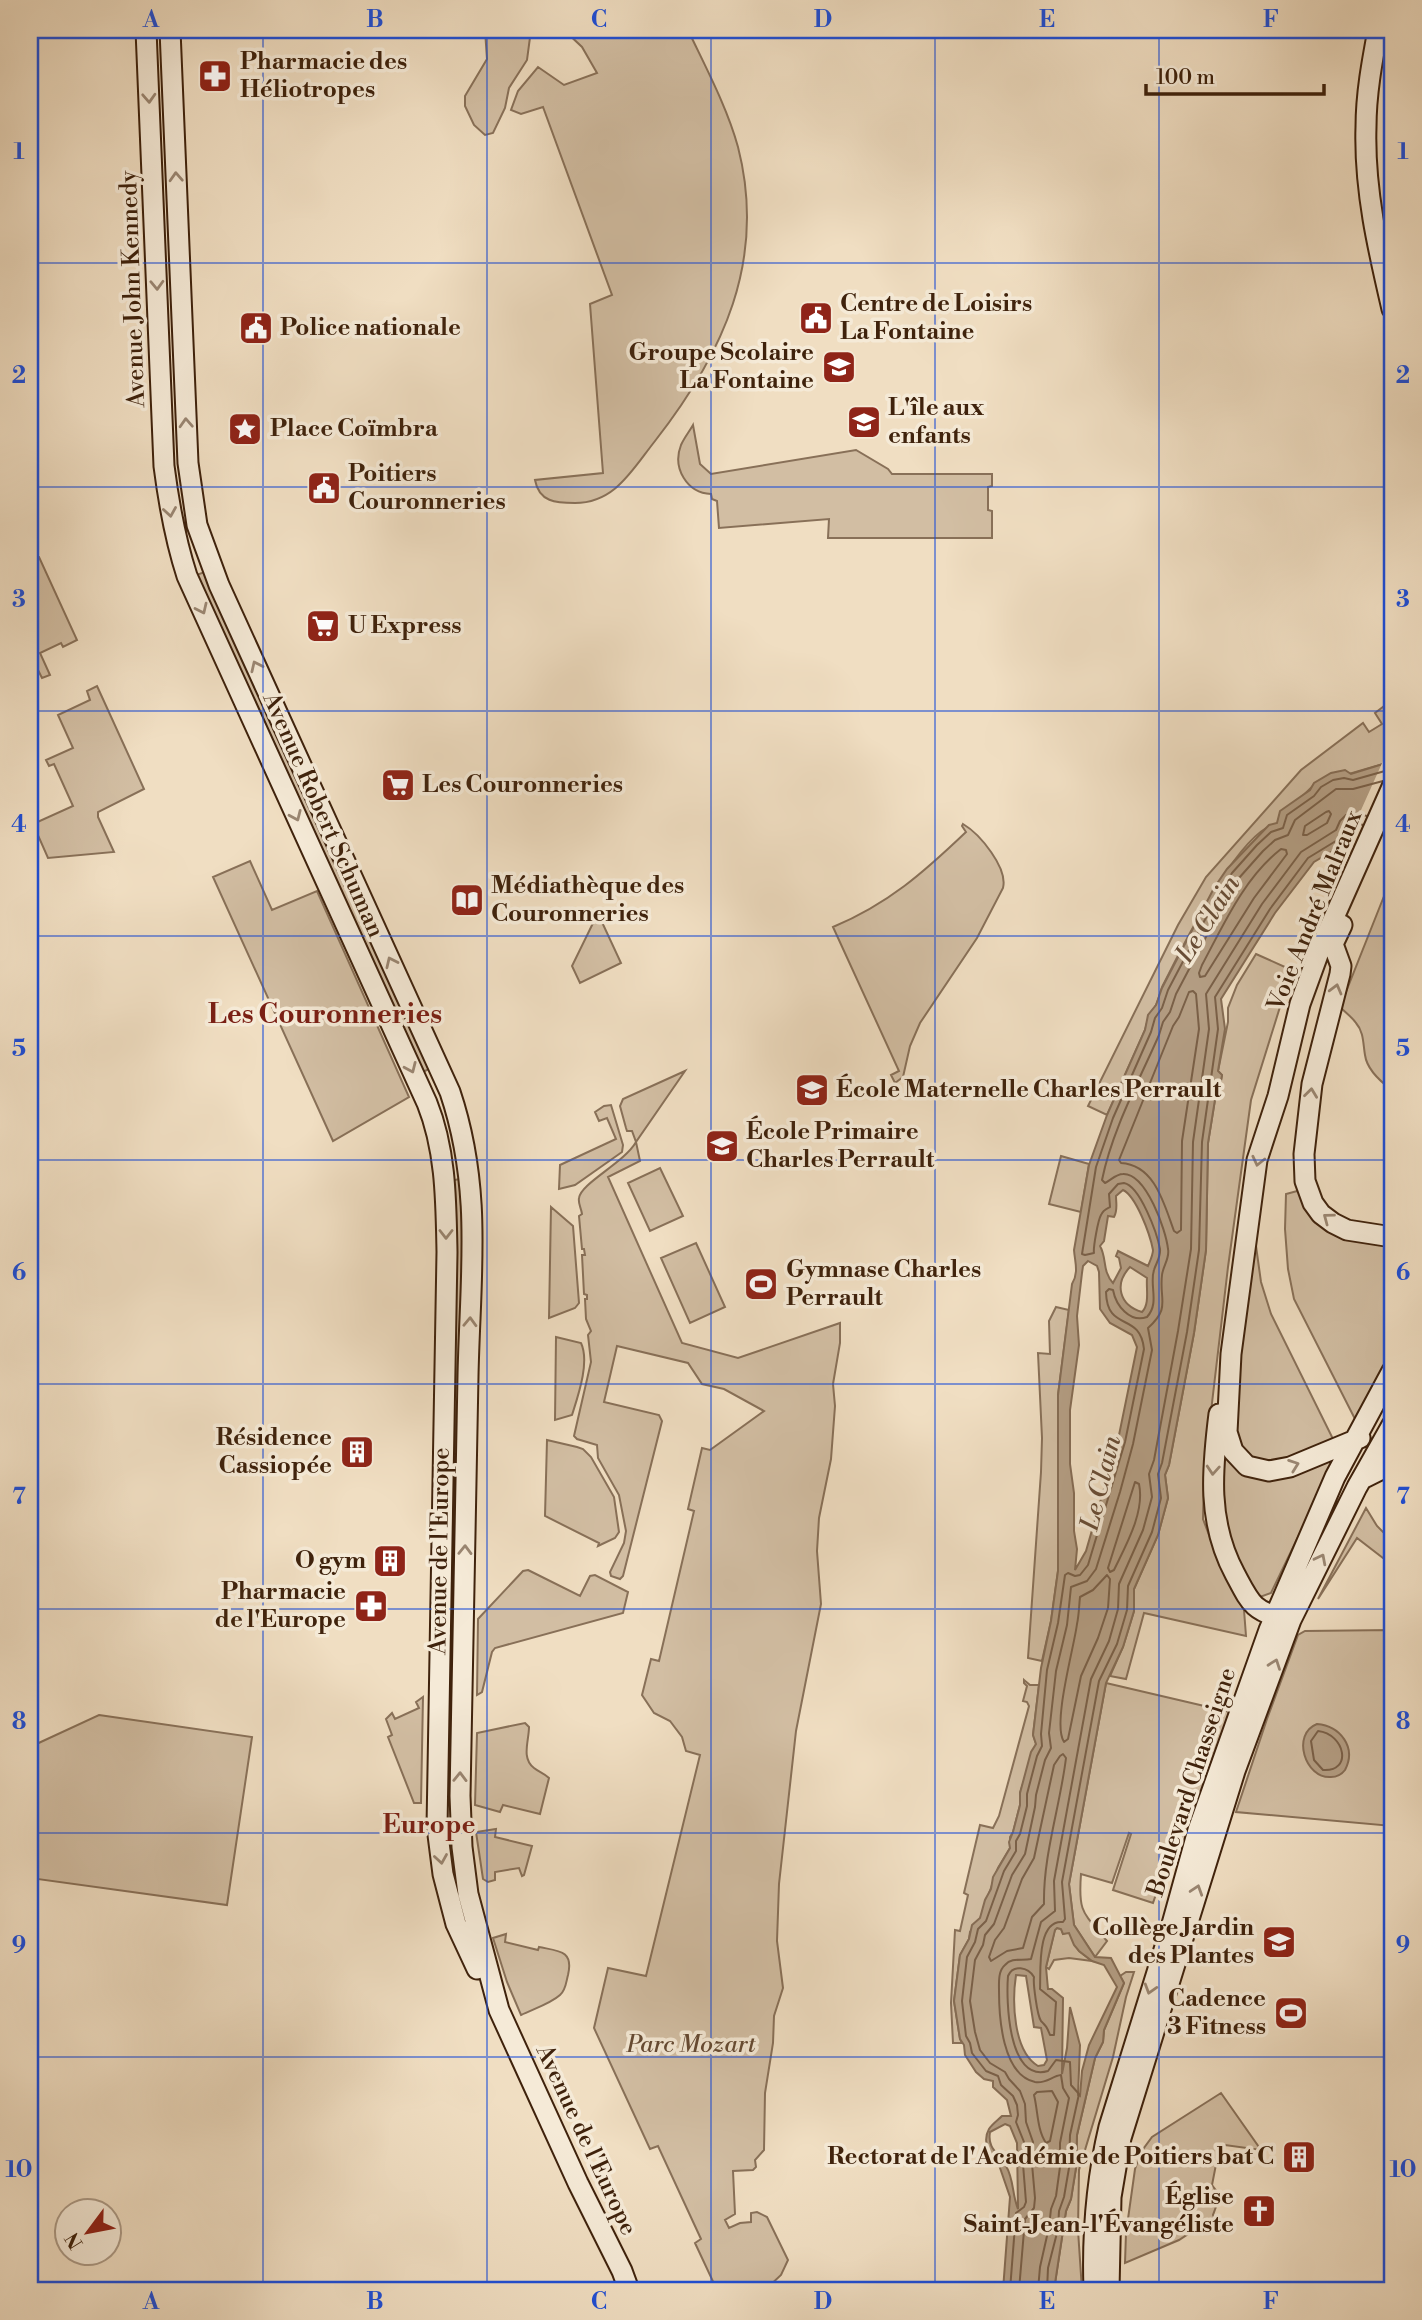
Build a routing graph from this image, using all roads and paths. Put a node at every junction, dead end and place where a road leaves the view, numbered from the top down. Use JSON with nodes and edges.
{"nodes":[{"id":1,"x":146,"y":30,"type":"edge"},
{"id":2,"x":170,"y":30,"type":"edge"},
{"id":3,"x":1378,"y":30,"type":"edge"},
{"id":4,"x":1389,"y":30,"type":"edge"},
{"id":5,"x":1392,"y":267,"type":"edge"},
{"id":6,"x":1392,"y":309,"type":"edge"},
{"id":7,"x":201,"y":539,"type":"joint"},
{"id":8,"x":177,"y":545,"type":"joint"},
{"id":9,"x":1392,"y":787,"type":"edge"},
{"id":10,"x":1392,"y":814,"type":"edge"},
{"id":11,"x":450,"y":1092,"type":"joint"},
{"id":12,"x":428,"y":1105,"type":"junction"},
{"id":13,"x":467,"y":1158,"type":"junction"},
{"id":14,"x":1392,"y":1237,"type":"edge"},
{"id":15,"x":1231,"y":1354,"type":"junction"},
{"id":16,"x":1392,"y":1371,"type":"edge"},
{"id":17,"x":1392,"y":1425,"type":"edge"},
{"id":18,"x":1355,"y":1440,"type":"junction"},
{"id":19,"x":1392,"y":1464,"type":"edge"},
{"id":20,"x":1362,"y":1479,"type":"junction"},
{"id":21,"x":1326,"y":1497,"type":"junction"},
{"id":22,"x":1283,"y":1618,"type":"junction"},
{"id":23,"x":499,"y":2010,"type":"junction"},
{"id":24,"x":629,"y":2290,"type":"edge"},
{"id":25,"x":1094,"y":2290,"type":"edge"},
{"id":26,"x":1110,"y":2290,"type":"edge"}],
"edges":[{"from":1,"to":8,"type":"main road","name":"Avenue John Kennedy","one_way":true},
{"from":7,"to":2,"type":"main road","name":"Avenue John Kennedy","one_way":true},
{"from":3,"to":6,"type":"main road"},
{"from":4,"to":5,"type":"main road"},
{"from":11,"to":7,"type":"main road","name":"Avenue Robert Schuman","one_way":true},
{"from":8,"to":12,"type":"main road","name":"Avenue Robert Schuman","one_way":true},
{"from":9,"to":15,"type":"main road","name":"Voie André Malraux","one_way":true},
{"from":14,"to":10,"type":"main road","name":"Voie André Malraux","one_way":true},
{"from":11,"to":13,"type":"main road","name":"Avenue de l'Europe"},
{"from":12,"to":13,"type":"main road"},
{"from":12,"to":23,"type":"main road","name":"Avenue de l'Europe","one_way":true},
{"from":23,"to":13,"type":"main road","name":"Avenue de l'Europe","one_way":true},
{"from":15,"to":18,"type":"main road","one_way":true},
{"from":15,"to":22,"type":"main road","one_way":true},
{"from":16,"to":18,"type":"main road"},
{"from":17,"to":18,"type":"main road"},
{"from":17,"to":20,"type":"main road"},
{"from":18,"to":21,"type":"main road"},
{"from":19,"to":20,"type":"main road"},
{"from":20,"to":21,"type":"main road"},
{"from":22,"to":20,"type":"main road","one_way":true},
{"from":21,"to":22,"type":"main road"},
{"from":22,"to":25,"type":"main road","name":"Boulevard Chasseigne","one_way":true},
{"from":26,"to":22,"type":"main road","name":"Boulevard Chasseigne","one_way":true},
{"from":23,"to":24,"type":"main road","name":"Avenue de l'Europe"}]}
